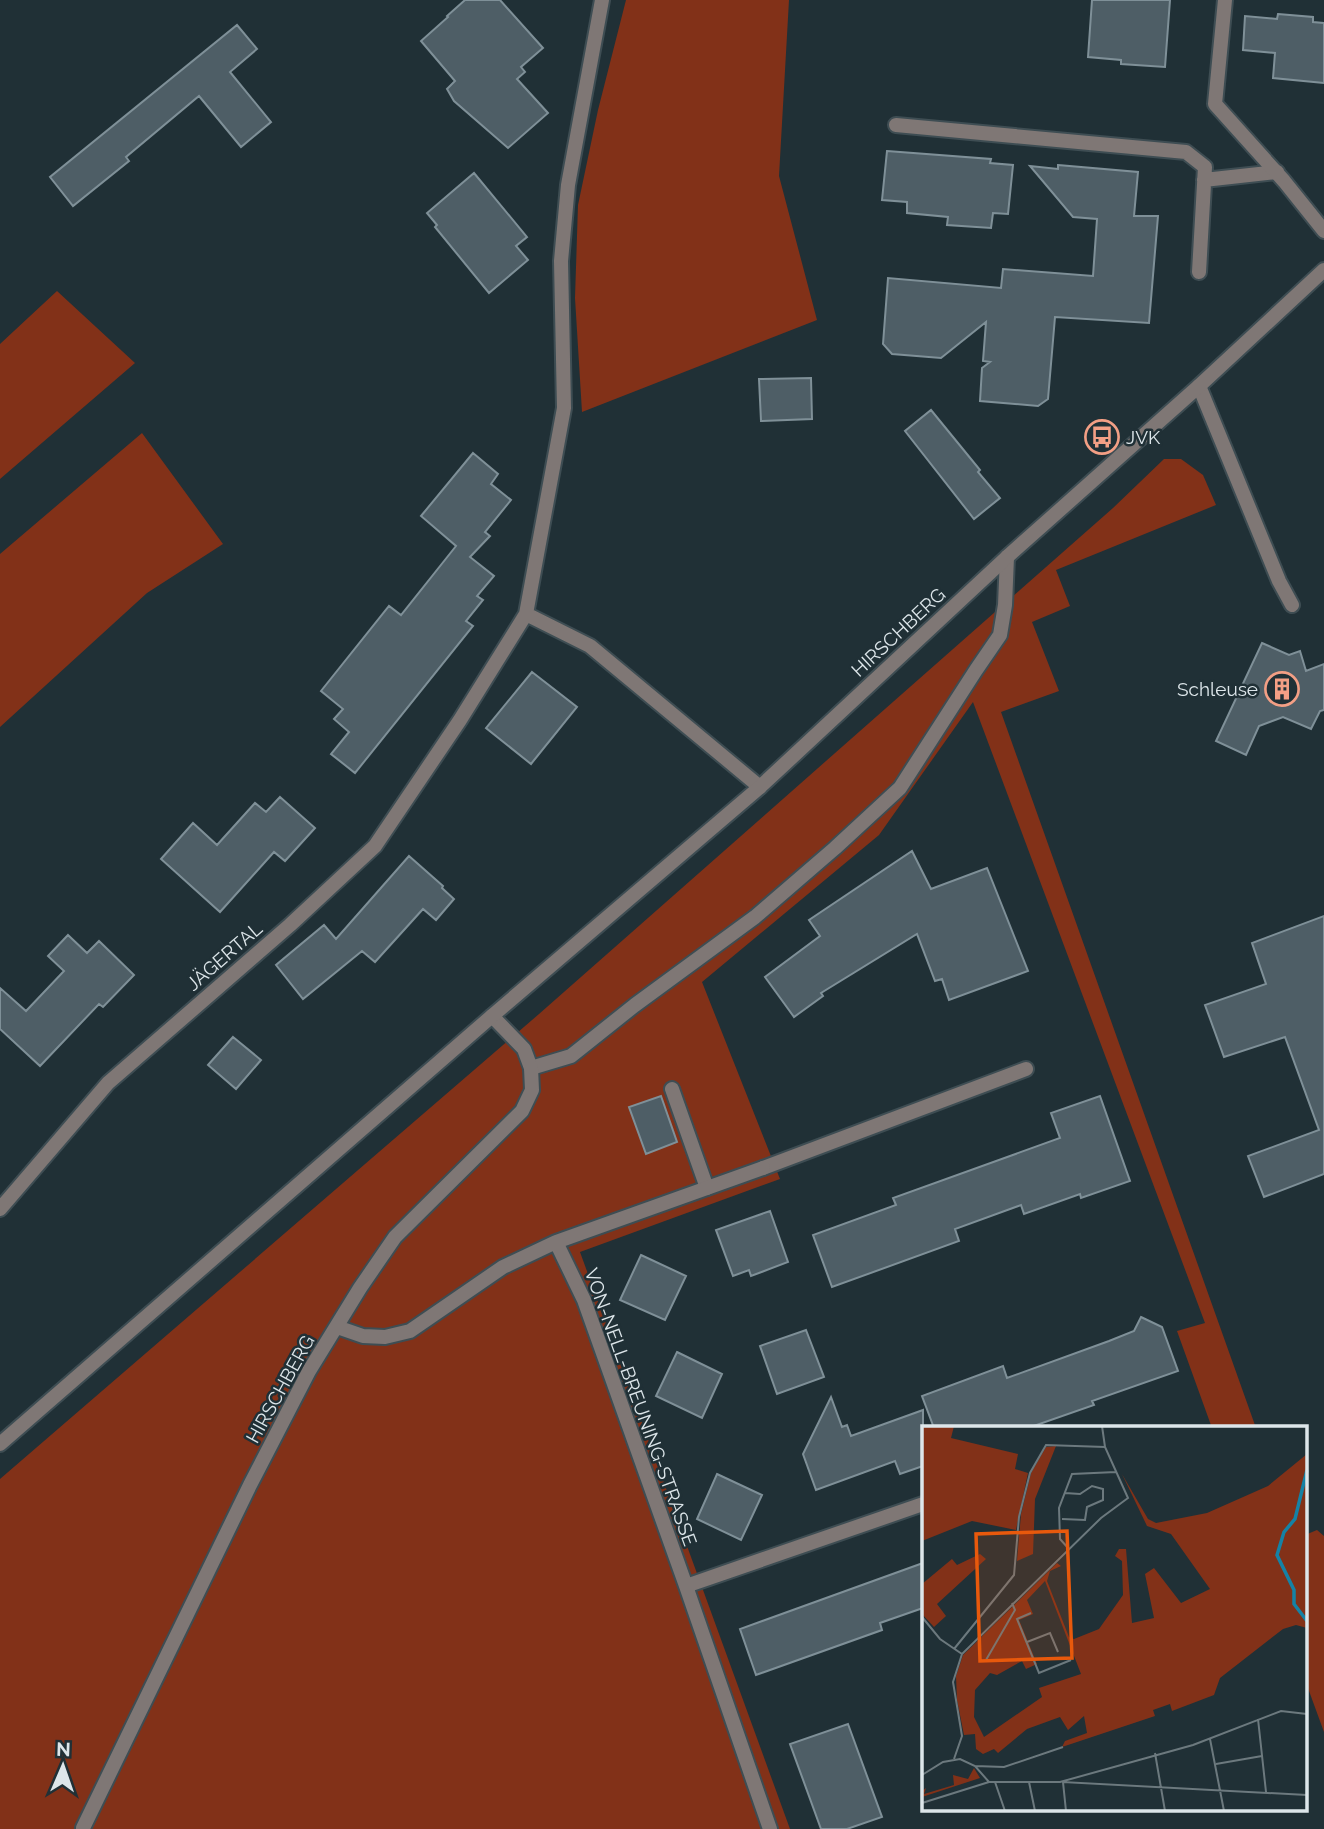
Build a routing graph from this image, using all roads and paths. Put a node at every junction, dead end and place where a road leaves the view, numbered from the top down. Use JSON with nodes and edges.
{"nodes":[{"id":1,"x":602,"y":0,"type":"edge"},
{"id":2,"x":1225,"y":0,"type":"edge"},
{"id":3,"x":896,"y":125,"type":"dead end"},
{"id":4,"x":1277,"y":172,"type":"junction"},
{"id":5,"x":1204,"y":180,"type":"junction"},
{"id":6,"x":1324,"y":231,"type":"edge"},
{"id":7,"x":1324,"y":270,"type":"edge"},
{"id":8,"x":1199,"y":272,"type":"dead end"},
{"id":9,"x":1199,"y":386,"type":"junction"},
{"id":10,"x":1007,"y":557,"type":"junction"},
{"id":11,"x":1292,"y":605,"type":"dead end"},
{"id":12,"x":526,"y":614,"type":"junction"},
{"id":13,"x":760,"y":787,"type":"junction"},
{"id":14,"x":492,"y":1016,"type":"junction"},
{"id":15,"x":531,"y":1068,"type":"junction"},
{"id":16,"x":1026,"y":1069,"type":"dead end"},
{"id":17,"x":673,"y":1089,"type":"dead end"},
{"id":18,"x":707,"y":1188,"type":"junction"},
{"id":19,"x":0,"y":1209,"type":"edge"},
{"id":20,"x":556,"y":1242,"type":"junction"},
{"id":21,"x":337,"y":1327,"type":"junction"},
{"id":22,"x":0,"y":1444,"type":"edge"},
{"id":23,"x":922,"y":1504,"type":"edge"},
{"id":24,"x":687,"y":1586,"type":"junction"},
{"id":25,"x":83,"y":1828,"type":"edge"},
{"id":26,"x":770,"y":1829,"type":"edge"}],
"edges":[{"from":1,"to":12,"type":"street"},
{"from":2,"to":4,"type":"street"},
{"from":3,"to":5,"type":"street"},
{"from":4,"to":5,"type":"street"},
{"from":4,"to":6,"type":"street"},
{"from":5,"to":8,"type":"street"},
{"from":7,"to":9,"type":"street","name":"HIRSCHBERG"},
{"from":9,"to":10,"type":"street","name":"HIRSCHBERG"},
{"from":9,"to":11,"type":"street"},
{"from":10,"to":13,"type":"street","name":"HIRSCHBERG"},
{"from":10,"to":15,"type":"street"},
{"from":12,"to":13,"type":"street"},
{"from":12,"to":19,"type":"street","name":"JÄGERTAL"},
{"from":13,"to":14,"type":"street","name":"HIRSCHBERG"},
{"from":14,"to":15,"type":"street"},
{"from":14,"to":22,"type":"street","name":"HIRSCHBERG"},
{"from":15,"to":21,"type":"street","name":"HIRSCHBERG"},
{"from":16,"to":18,"type":"street"},
{"from":17,"to":18,"type":"street"},
{"from":18,"to":20,"type":"street"},
{"from":20,"to":21,"type":"street"},
{"from":20,"to":24,"type":"street","name":"VON-NELL-BREUNING-STRASSE"},
{"from":21,"to":25,"type":"street","name":"HIRSCHBERG"},
{"from":23,"to":24,"type":"street"},
{"from":24,"to":26,"type":"street","name":"VON-NELL-BREUNING-STRASSE"}]}
